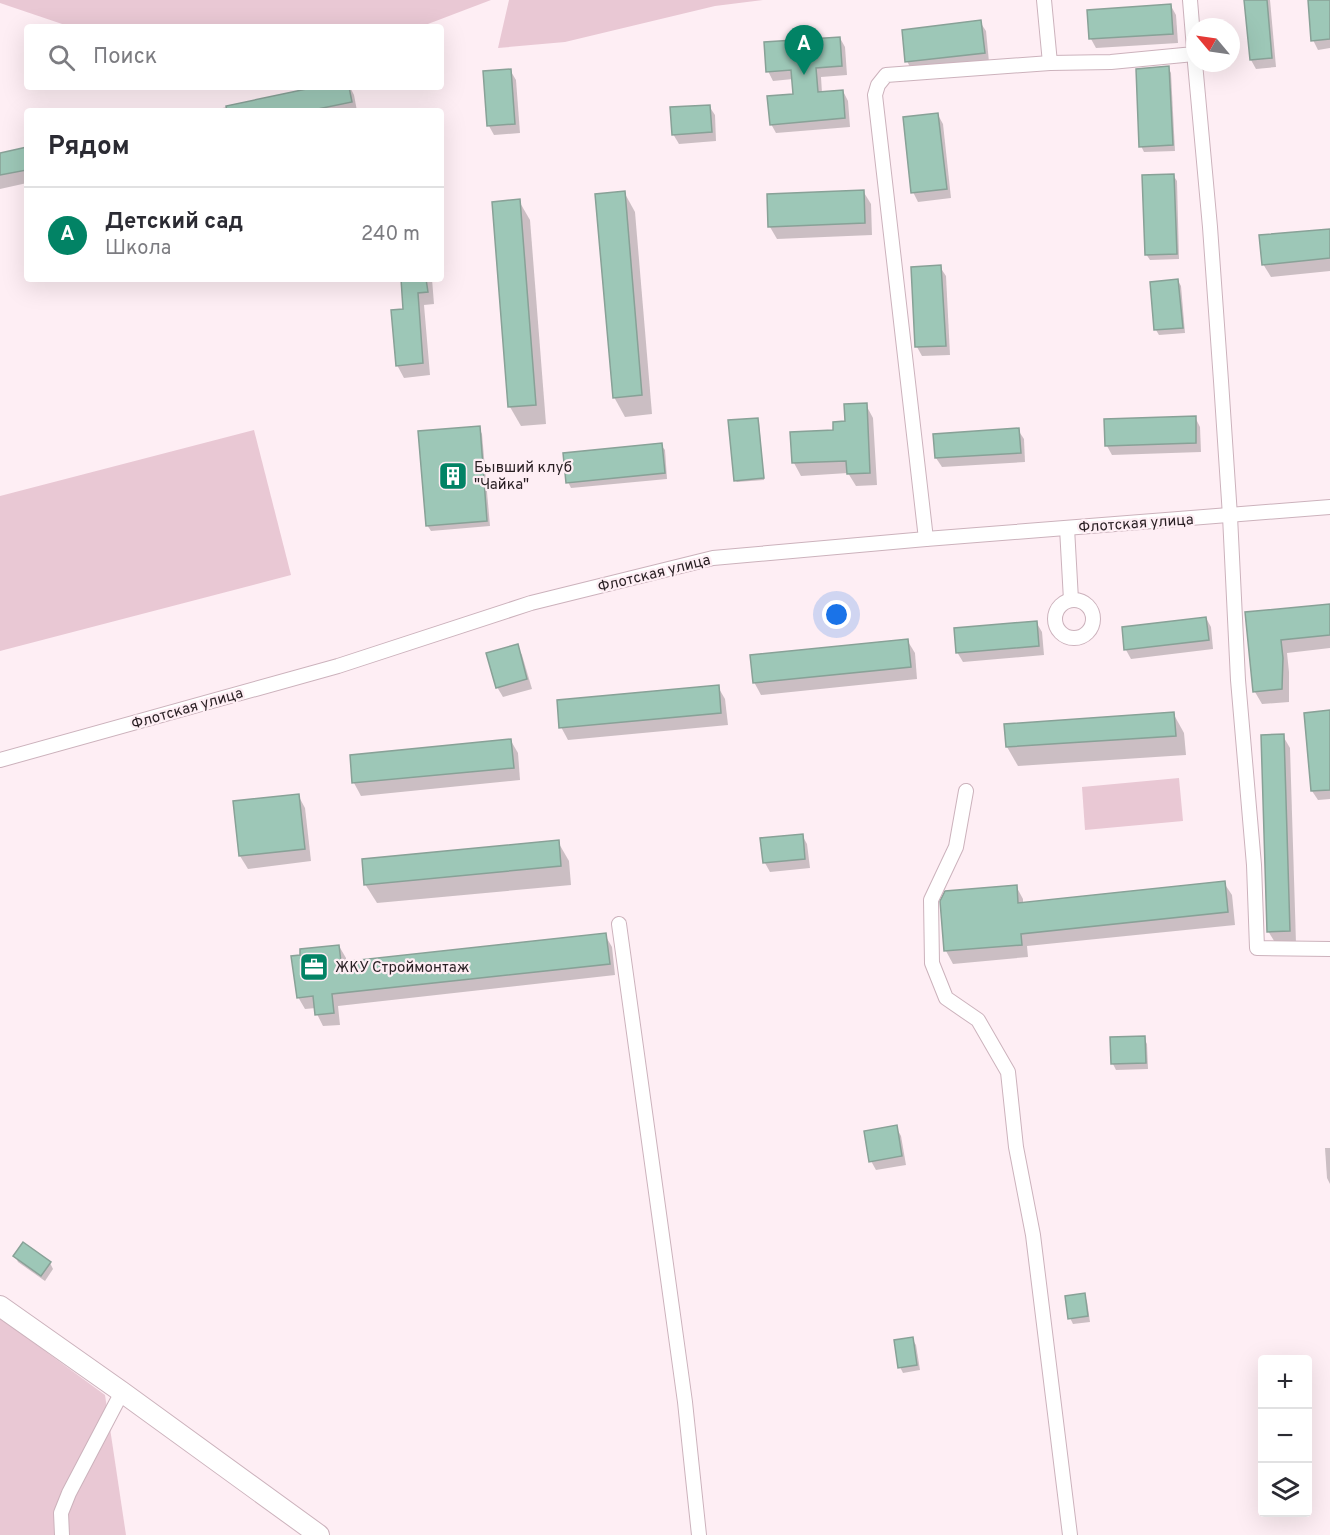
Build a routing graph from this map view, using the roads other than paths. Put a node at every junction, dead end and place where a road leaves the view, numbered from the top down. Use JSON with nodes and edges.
{"nodes":[{"id":1,"x":1044,"y":0,"type":"edge"},
{"id":2,"x":1190,"y":0,"type":"edge"},
{"id":3,"x":1191,"y":18,"type":"edge"},
{"id":4,"x":1186,"y":55,"type":"edge"},
{"id":5,"x":1050,"y":63,"type":"junction"},
{"id":6,"x":1196,"y":72,"type":"edge"},
{"id":7,"x":1330,"y":507,"type":"edge"},
{"id":8,"x":1230,"y":516,"type":"junction"},
{"id":9,"x":1067,"y":528,"type":"junction"},
{"id":10,"x":926,"y":539,"type":"junction"},
{"id":11,"x":1071,"y":600,"type":"dead end"},
{"id":12,"x":0,"y":760,"type":"edge"},
{"id":13,"x":966,"y":791,"type":"dead end"},
{"id":14,"x":620,"y":924,"type":"dead end"},
{"id":15,"x":1330,"y":949,"type":"edge"},
{"id":16,"x":0,"y":1306,"type":"edge"},
{"id":17,"x":122,"y":1392,"type":"junction"},
{"id":18,"x":62,"y":1535,"type":"edge"},
{"id":19,"x":319,"y":1535,"type":"edge"},
{"id":20,"x":699,"y":1535,"type":"edge"},
{"id":21,"x":1070,"y":1535,"type":"edge"}],
"edges":[{"from":1,"to":5,"type":"street"},
{"from":2,"to":3,"type":"street"},
{"from":4,"to":5,"type":"street"},
{"from":5,"to":10,"type":"street"},
{"from":6,"to":8,"type":"street"},
{"from":7,"to":8,"type":"street","name":"Флотская улица"},
{"from":8,"to":9,"type":"street","name":"Флотская улица"},
{"from":8,"to":15,"type":"street"},
{"from":9,"to":10,"type":"street","name":"Флотская улица"},
{"from":9,"to":11,"type":"street"},
{"from":10,"to":12,"type":"street","name":"Флотская улица"},
{"from":13,"to":21,"type":"street"},
{"from":14,"to":20,"type":"street"},
{"from":16,"to":17,"type":"street"},
{"from":17,"to":18,"type":"street"},
{"from":17,"to":19,"type":"street"}]}
